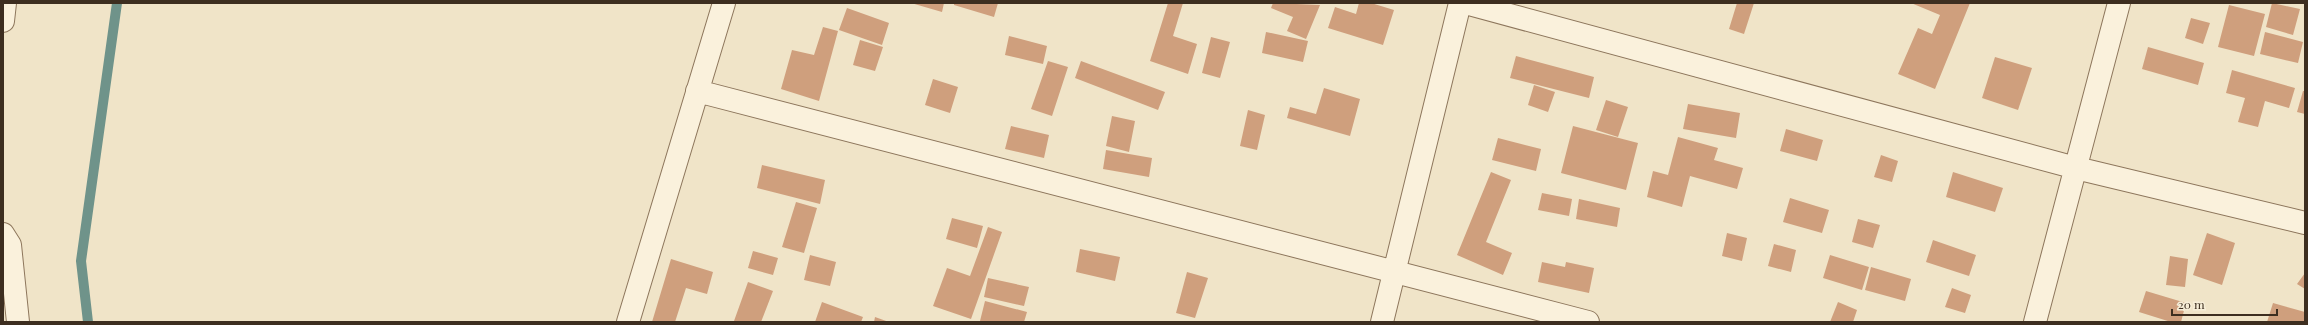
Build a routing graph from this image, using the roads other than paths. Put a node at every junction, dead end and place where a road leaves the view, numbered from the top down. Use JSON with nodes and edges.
{"nodes":[{"id":1,"x":5,"y":3,"type":"edge"},
{"id":2,"x":724,"y":3,"type":"edge"},
{"id":3,"x":1460,"y":3,"type":"edge"},
{"id":4,"x":1465,"y":3,"type":"edge"},
{"id":5,"x":2119,"y":3,"type":"edge"},
{"id":6,"x":3,"y":21,"type":"edge"},
{"id":7,"x":697,"y":91,"type":"junction"},
{"id":8,"x":2076,"y":168,"type":"junction"},
{"id":9,"x":2305,"y":223,"type":"edge"},
{"id":10,"x":3,"y":234,"type":"edge"},
{"id":11,"x":1395,"y":271,"type":"junction"},
{"id":12,"x":18,"y":322,"type":"edge"},
{"id":13,"x":628,"y":322,"type":"edge"},
{"id":14,"x":1382,"y":322,"type":"edge"},
{"id":15,"x":1588,"y":322,"type":"edge"},
{"id":16,"x":2035,"y":322,"type":"edge"}],
"edges":[{"from":1,"to":6,"type":"street"},
{"from":2,"to":7,"type":"street"},
{"from":3,"to":11,"type":"street"},
{"from":4,"to":8,"type":"street"},
{"from":5,"to":8,"type":"street"},
{"from":7,"to":11,"type":"street"},
{"from":7,"to":13,"type":"street"},
{"from":8,"to":9,"type":"street"},
{"from":8,"to":16,"type":"street"},
{"from":10,"to":12,"type":"street"},
{"from":11,"to":14,"type":"street"},
{"from":11,"to":15,"type":"street"}]}
